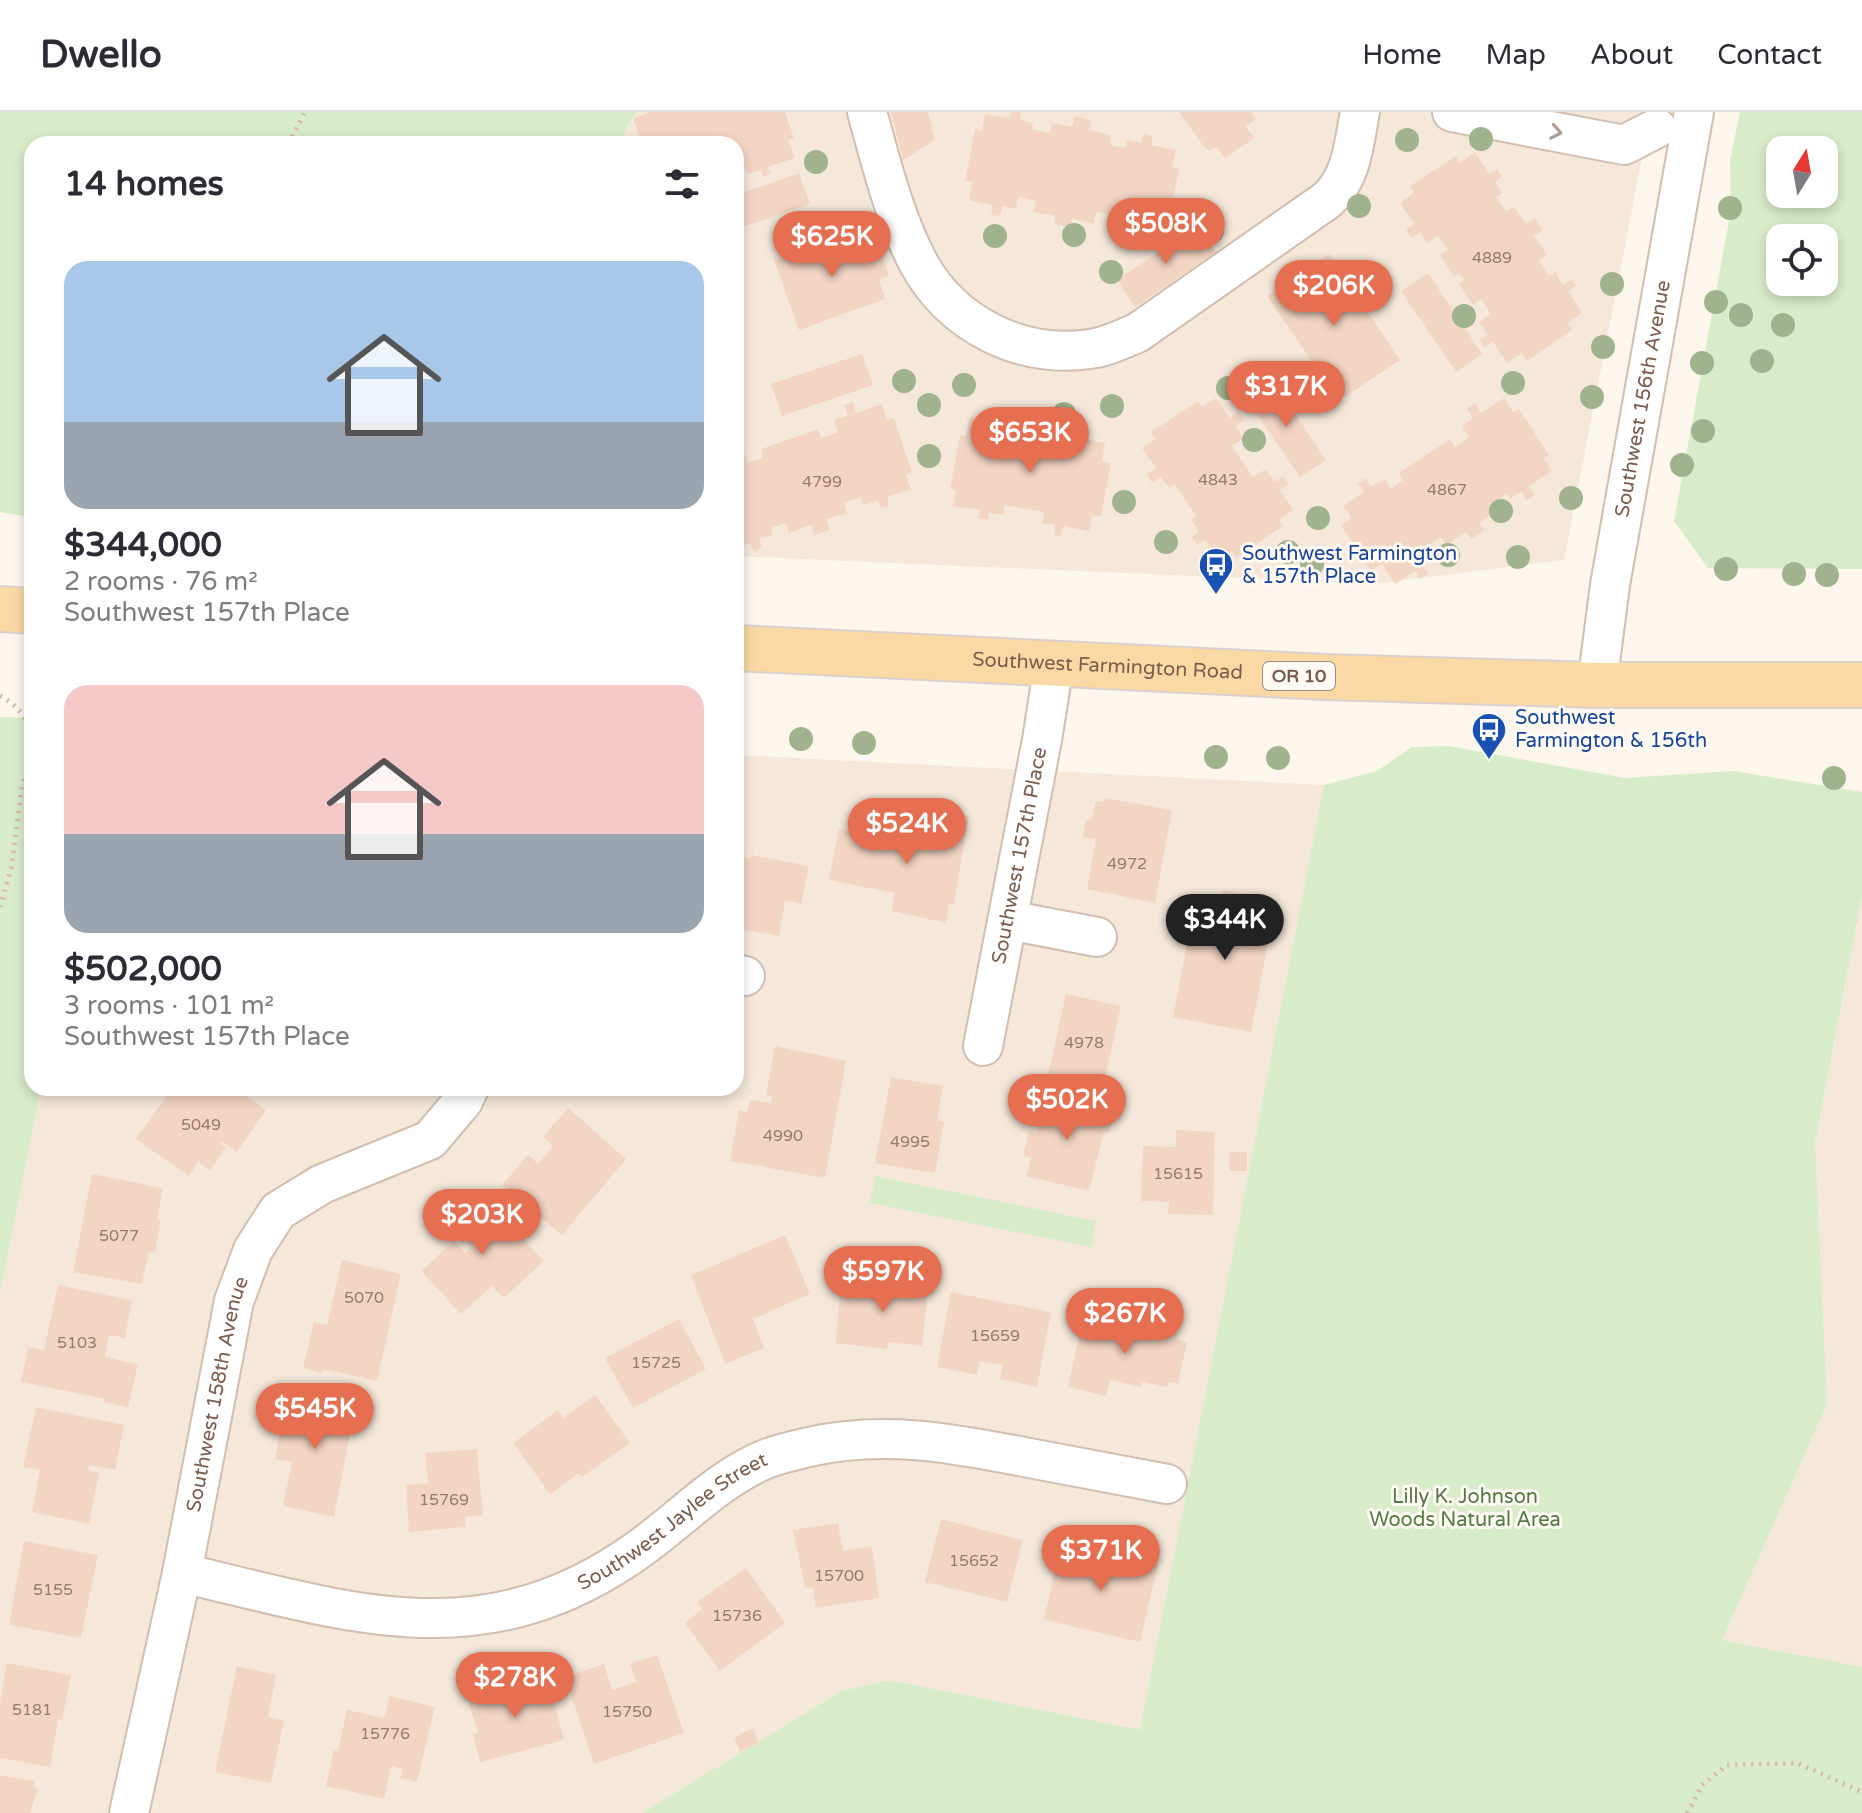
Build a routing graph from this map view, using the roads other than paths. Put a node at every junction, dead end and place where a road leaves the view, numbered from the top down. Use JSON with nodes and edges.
{"nodes":[{"id":1,"x":867,"y":112,"type":"edge"},
{"id":2,"x":1360,"y":112,"type":"edge"},
{"id":3,"x":1452,"y":112,"type":"edge"},
{"id":4,"x":1670,"y":121,"type":"edge"},
{"id":5,"x":0,"y":609,"type":"edge"},
{"id":6,"x":24,"y":610,"type":"edge"},
{"id":7,"x":744,"y":648,"type":"edge"},
{"id":8,"x":1054,"y":664,"type":"junction"},
{"id":9,"x":1597,"y":685,"type":"junction"},
{"id":10,"x":1862,"y":685,"type":"edge"},
{"id":11,"x":1008,"y":920,"type":"junction"},
{"id":12,"x":1097,"y":937,"type":"dead end"},
{"id":13,"x":983,"y":1046,"type":"dead end"},
{"id":14,"x":465,"y":1096,"type":"edge"},
{"id":15,"x":1167,"y":1484,"type":"dead end"},
{"id":16,"x":182,"y":1573,"type":"junction"},
{"id":17,"x":129,"y":1813,"type":"edge"}],
"edges":[{"from":1,"to":2,"type":"street"},
{"from":3,"to":4,"type":"street","one_way":true},
{"from":4,"to":9,"type":"street","name":"Southwest 156th Avenue"},
{"from":5,"to":6,"type":"main road"},
{"from":7,"to":8,"type":"main road","name":"Southwest Farmington Road","number":"OR 10"},
{"from":8,"to":9,"type":"main road","name":"Southwest Farmington Road","number":"OR 10"},
{"from":8,"to":11,"type":"street","name":"Southwest 157th Place"},
{"from":9,"to":10,"type":"main road","name":"Southwest Farmington Road","number":"OR 10"},
{"from":11,"to":12,"type":"street"},
{"from":11,"to":13,"type":"street","name":"Southwest 157th Place"},
{"from":14,"to":16,"type":"street","name":"Southwest 158th Avenue"},
{"from":15,"to":16,"type":"street","name":"Southwest Jaylee Street"},
{"from":16,"to":17,"type":"street","name":"Southwest 158th Avenue"}]}
